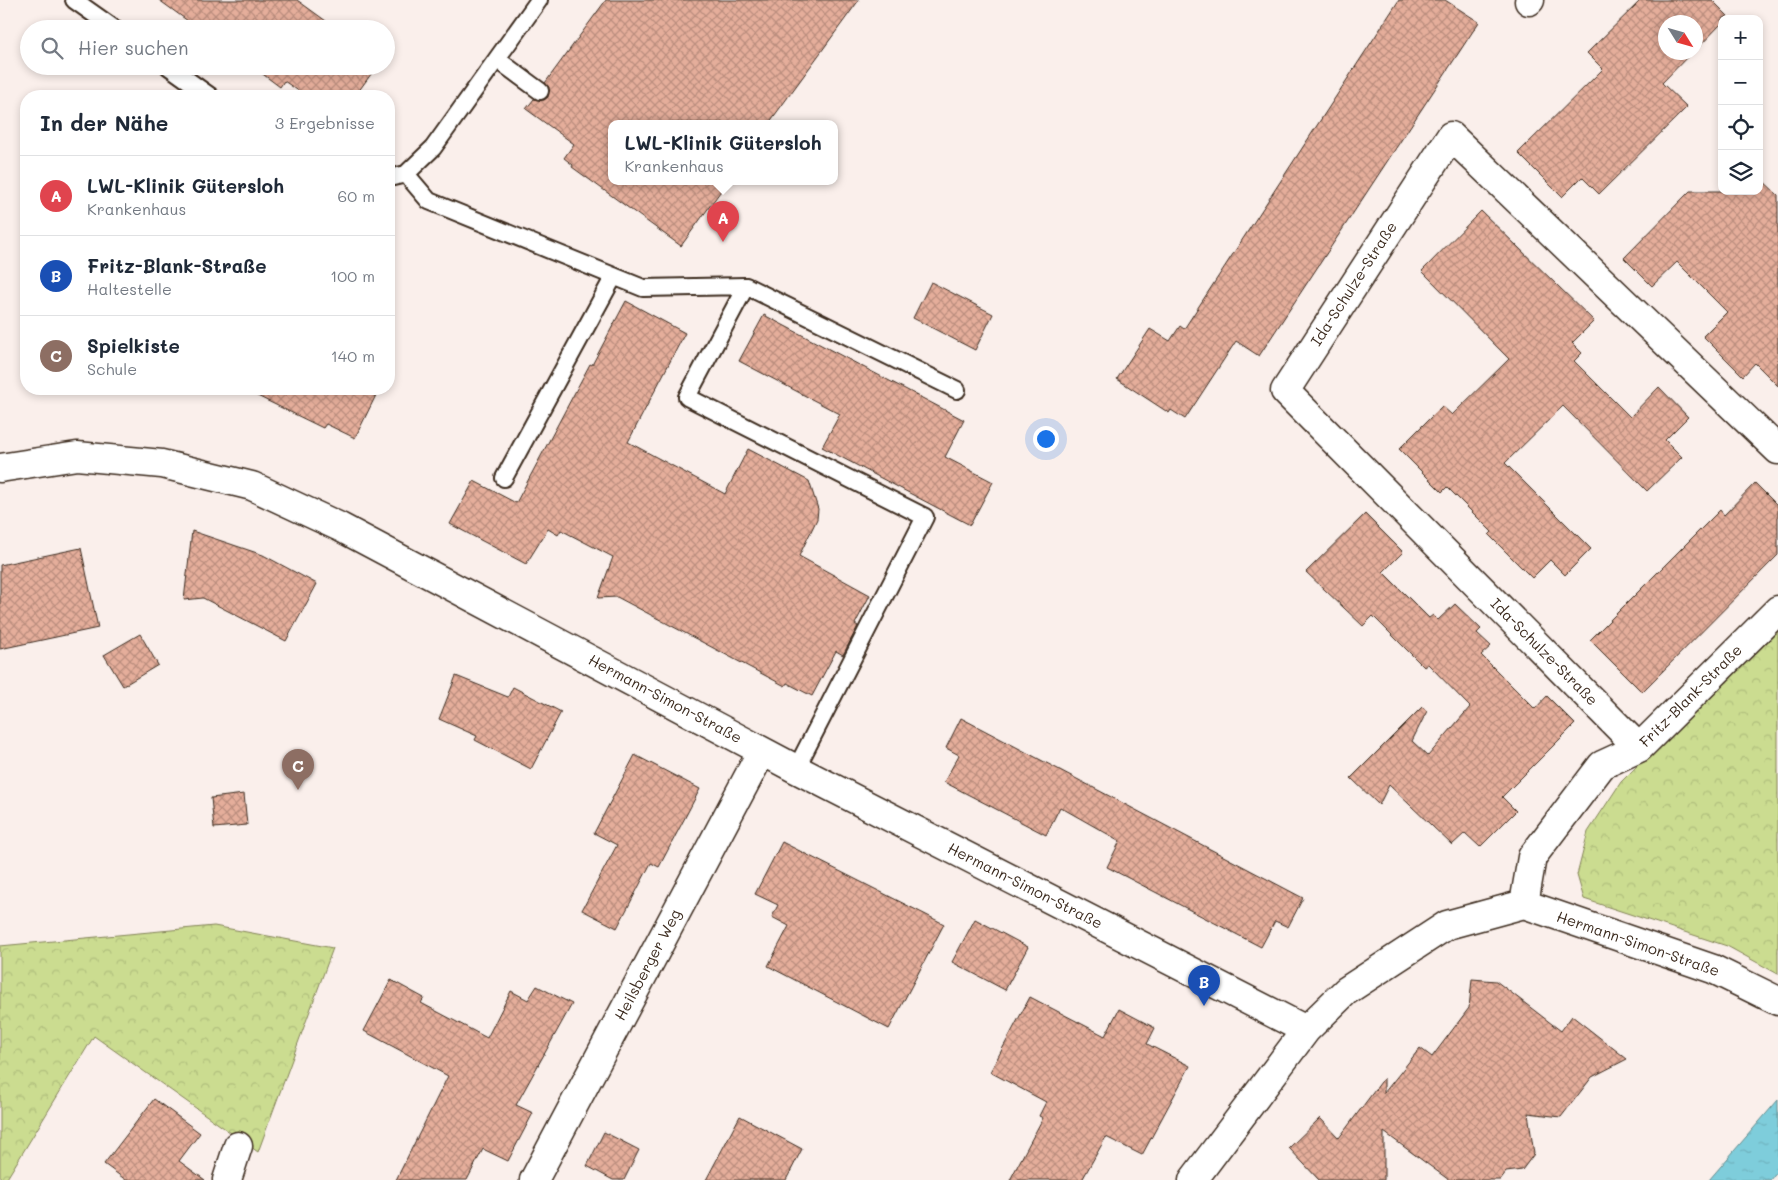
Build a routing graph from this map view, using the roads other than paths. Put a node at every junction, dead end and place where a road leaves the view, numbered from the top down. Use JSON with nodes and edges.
{"nodes":[{"id":1,"x":74,"y":0,"type":"edge"},
{"id":2,"x":539,"y":0,"type":"edge"},
{"id":3,"x":102,"y":20,"type":"edge"},
{"id":4,"x":498,"y":60,"type":"junction"},
{"id":5,"x":181,"y":75,"type":"edge"},
{"id":6,"x":202,"y":90,"type":"edge"},
{"id":7,"x":540,"y":91,"type":"dead end"},
{"id":8,"x":406,"y":174,"type":"junction"},
{"id":9,"x":395,"y":177,"type":"edge"},
{"id":10,"x":614,"y":276,"type":"junction"},
{"id":11,"x":746,"y":286,"type":"junction"},
{"id":12,"x":958,"y":390,"type":"dead end"},
{"id":13,"x":1778,"y":450,"type":"edge"},
{"id":14,"x":0,"y":468,"type":"edge"},
{"id":15,"x":504,"y":478,"type":"dead end"},
{"id":16,"x":1778,"y":610,"type":"edge"},
{"id":17,"x":1639,"y":748,"type":"junction"},
{"id":18,"x":762,"y":751,"type":"junction"},
{"id":19,"x":796,"y":768,"type":"junction"},
{"id":20,"x":1524,"y":904,"type":"junction"},
{"id":21,"x":1778,"y":1001,"type":"edge"},
{"id":22,"x":1306,"y":1030,"type":"junction"},
{"id":23,"x":238,"y":1146,"type":"dead end"},
{"id":24,"x":227,"y":1180,"type":"edge"},
{"id":25,"x":534,"y":1180,"type":"edge"},
{"id":26,"x":1193,"y":1180,"type":"edge"}],
"edges":[{"from":1,"to":3,"type":"lane"},
{"from":2,"to":4,"type":"lane"},
{"from":4,"to":7,"type":"lane"},
{"from":4,"to":8,"type":"lane"},
{"from":5,"to":6,"type":"lane"},
{"from":8,"to":9,"type":"lane"},
{"from":8,"to":10,"type":"lane"},
{"from":10,"to":11,"type":"lane"},
{"from":10,"to":15,"type":"lane"},
{"from":11,"to":12,"type":"lane"},
{"from":11,"to":19,"type":"lane"},
{"from":13,"to":17,"type":"street","name":"Ida-Schulze-Straße"},
{"from":14,"to":18,"type":"street","name":"Hermann-Simon-Straße"},
{"from":16,"to":17,"type":"street","name":"Fritz-Blank-Straße"},
{"from":17,"to":20,"type":"street","name":"Fritz-Blank-Straße"},
{"from":18,"to":19,"type":"street","name":"Hermann-Simon-Straße"},
{"from":18,"to":25,"type":"street","name":"Heilsberger Weg"},
{"from":19,"to":22,"type":"street","name":"Hermann-Simon-Straße"},
{"from":20,"to":21,"type":"street","name":"Hermann-Simon-Straße"},
{"from":20,"to":22,"type":"street"},
{"from":22,"to":26,"type":"street"},
{"from":23,"to":24,"type":"street"}]}
